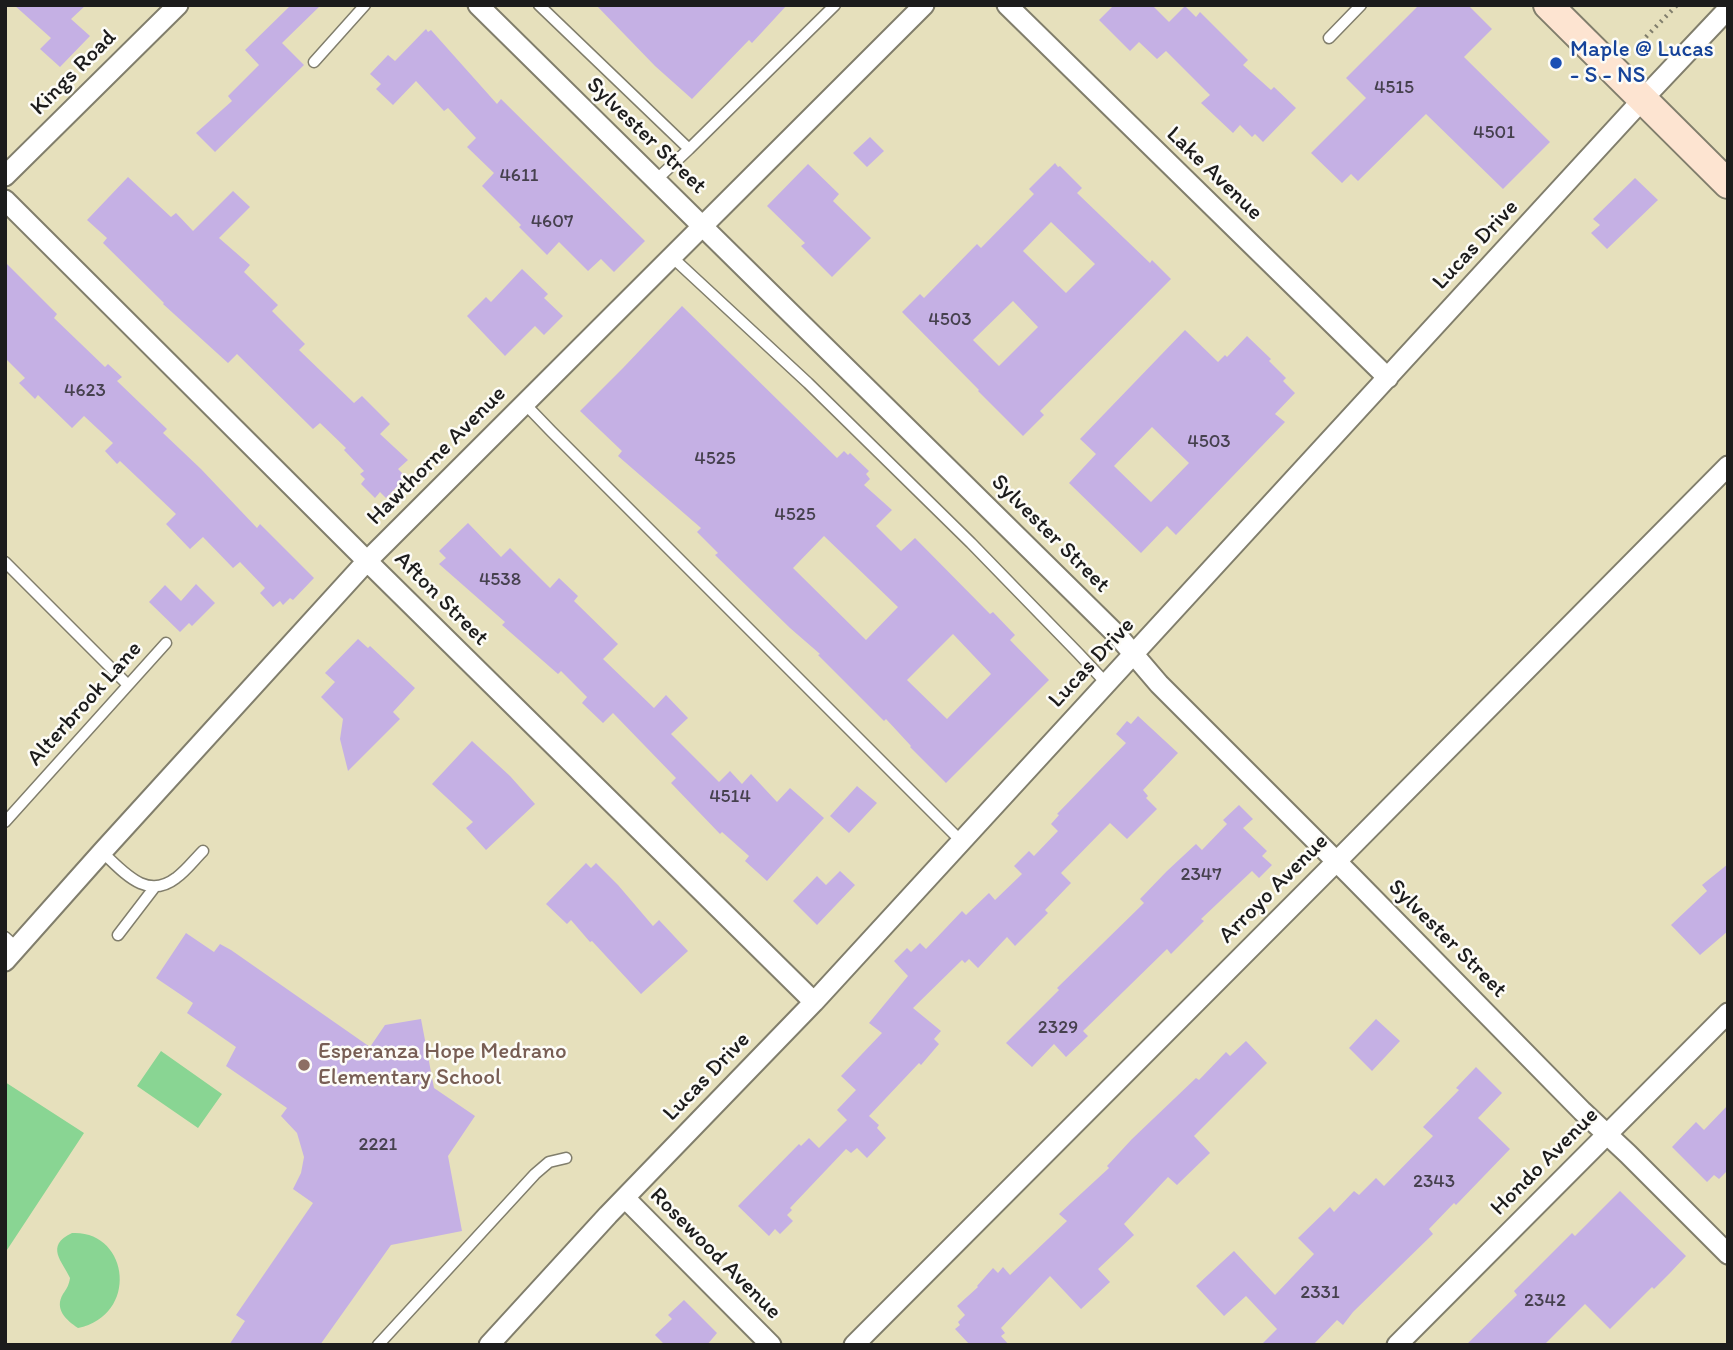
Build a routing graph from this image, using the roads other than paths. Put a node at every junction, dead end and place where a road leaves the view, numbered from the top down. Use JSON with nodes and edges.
{"nodes":[{"id":1,"x":178,"y":5,"type":"edge"},
{"id":2,"x":365,"y":5,"type":"edge"},
{"id":3,"x":478,"y":5,"type":"edge"},
{"id":4,"x":539,"y":5,"type":"edge"},
{"id":5,"x":835,"y":5,"type":"edge"},
{"id":6,"x":924,"y":5,"type":"edge"},
{"id":7,"x":1007,"y":5,"type":"edge"},
{"id":8,"x":1360,"y":5,"type":"edge"},
{"id":9,"x":1548,"y":5,"type":"edge"},
{"id":10,"x":1728,"y":9,"type":"edge"},
{"id":11,"x":1329,"y":38,"type":"dead end"},
{"id":12,"x":314,"y":62,"type":"dead end"},
{"id":13,"x":1643,"y":99,"type":"junction"},
{"id":14,"x":689,"y":149,"type":"junction"},
{"id":15,"x":5,"y":176,"type":"edge"},
{"id":16,"x":655,"y":181,"type":"junction"},
{"id":17,"x":1728,"y":184,"type":"edge"},
{"id":18,"x":5,"y":200,"type":"edge"},
{"id":19,"x":704,"y":226,"type":"junction"},
{"id":20,"x":673,"y":258,"type":"junction"},
{"id":21,"x":1388,"y":377,"type":"junction"},
{"id":22,"x":524,"y":403,"type":"junction"},
{"id":23,"x":1728,"y":466,"type":"edge"},
{"id":24,"x":367,"y":561,"type":"junction"},
{"id":25,"x":5,"y":562,"type":"edge"},
{"id":26,"x":166,"y":643,"type":"dead end"},
{"id":27,"x":1134,"y":653,"type":"junction"},
{"id":28,"x":1107,"y":684,"type":"junction"},
{"id":29,"x":128,"y":685,"type":"junction"},
{"id":30,"x":7,"y":817,"type":"edge"},
{"id":31,"x":961,"y":841,"type":"junction"},
{"id":32,"x":202,"y":851,"type":"dead end"},
{"id":33,"x":102,"y":852,"type":"junction"},
{"id":34,"x":1336,"y":862,"type":"junction"},
{"id":35,"x":154,"y":888,"type":"junction"},
{"id":36,"x":118,"y":935,"type":"dead end"},
{"id":37,"x":9,"y":949,"type":"edge"},
{"id":38,"x":814,"y":1002,"type":"junction"},
{"id":39,"x":1728,"y":1013,"type":"edge"},
{"id":40,"x":1607,"y":1134,"type":"junction"},
{"id":41,"x":566,"y":1158,"type":"dead end"},
{"id":42,"x":625,"y":1198,"type":"junction"},
{"id":43,"x":1728,"y":1254,"type":"edge"},
{"id":44,"x":378,"y":1345,"type":"edge"},
{"id":45,"x":489,"y":1345,"type":"edge"},
{"id":46,"x":771,"y":1345,"type":"edge"},
{"id":47,"x":854,"y":1345,"type":"edge"},
{"id":48,"x":1397,"y":1345,"type":"edge"}],
"edges":[{"from":1,"to":15,"type":"street","name":"Kings Road"},
{"from":2,"to":12,"type":"lane"},
{"from":3,"to":16,"type":"street","name":"Sylvester Street"},
{"from":4,"to":14,"type":"lane"},
{"from":5,"to":14,"type":"lane"},
{"from":6,"to":19,"type":"street","name":"Hawthorne Avenue"},
{"from":7,"to":21,"type":"street","name":"Lake Avenue"},
{"from":8,"to":11,"type":"lane"},
{"from":9,"to":13,"type":"main road"},
{"from":10,"to":13,"type":"street","name":"Lucas Drive"},
{"from":13,"to":17,"type":"main road"},
{"from":13,"to":21,"type":"street","name":"Lucas Drive"},
{"from":14,"to":16,"type":"lane"},
{"from":16,"to":19,"type":"street","name":"Sylvester Street"},
{"from":18,"to":24,"type":"street","name":"Afton Street"},
{"from":19,"to":20,"type":"street","name":"Hawthorne Avenue"},
{"from":19,"to":27,"type":"street","name":"Sylvester Street"},
{"from":20,"to":22,"type":"street","name":"Hawthorne Avenue"},
{"from":20,"to":28,"type":"lane"},
{"from":21,"to":27,"type":"street","name":"Lucas Drive"},
{"from":22,"to":24,"type":"street","name":"Hawthorne Avenue"},
{"from":22,"to":31,"type":"lane"},
{"from":23,"to":34,"type":"street","name":"Arroyo Avenue"},
{"from":24,"to":33,"type":"street","name":"Hawthorne Avenue"},
{"from":24,"to":38,"type":"street","name":"Afton Street"},
{"from":25,"to":29,"type":"lane"},
{"from":26,"to":29,"type":"lane","name":"Alterbrook Lane"},
{"from":27,"to":28,"type":"street","name":"Lucas Drive"},
{"from":27,"to":34,"type":"street","name":"Sylvester Street"},
{"from":28,"to":31,"type":"street","name":"Lucas Drive"},
{"from":29,"to":30,"type":"lane","name":"Alterbrook Lane"},
{"from":31,"to":38,"type":"street","name":"Lucas Drive"},
{"from":32,"to":35,"type":"lane"},
{"from":33,"to":35,"type":"lane"},
{"from":33,"to":37,"type":"street","name":"Hawthorne Avenue"},
{"from":34,"to":40,"type":"street","name":"Sylvester Street"},
{"from":34,"to":47,"type":"street","name":"Arroyo Avenue"},
{"from":35,"to":36,"type":"lane"},
{"from":38,"to":42,"type":"street","name":"Lucas Drive"},
{"from":39,"to":40,"type":"street","name":"Hondo Avenue"},
{"from":40,"to":43,"type":"street","name":"Sylvester Street"},
{"from":40,"to":48,"type":"street","name":"Hondo Avenue"},
{"from":41,"to":44,"type":"lane"},
{"from":42,"to":45,"type":"street","name":"Lucas Drive"},
{"from":42,"to":46,"type":"street","name":"Rosewood Avenue"}]}
